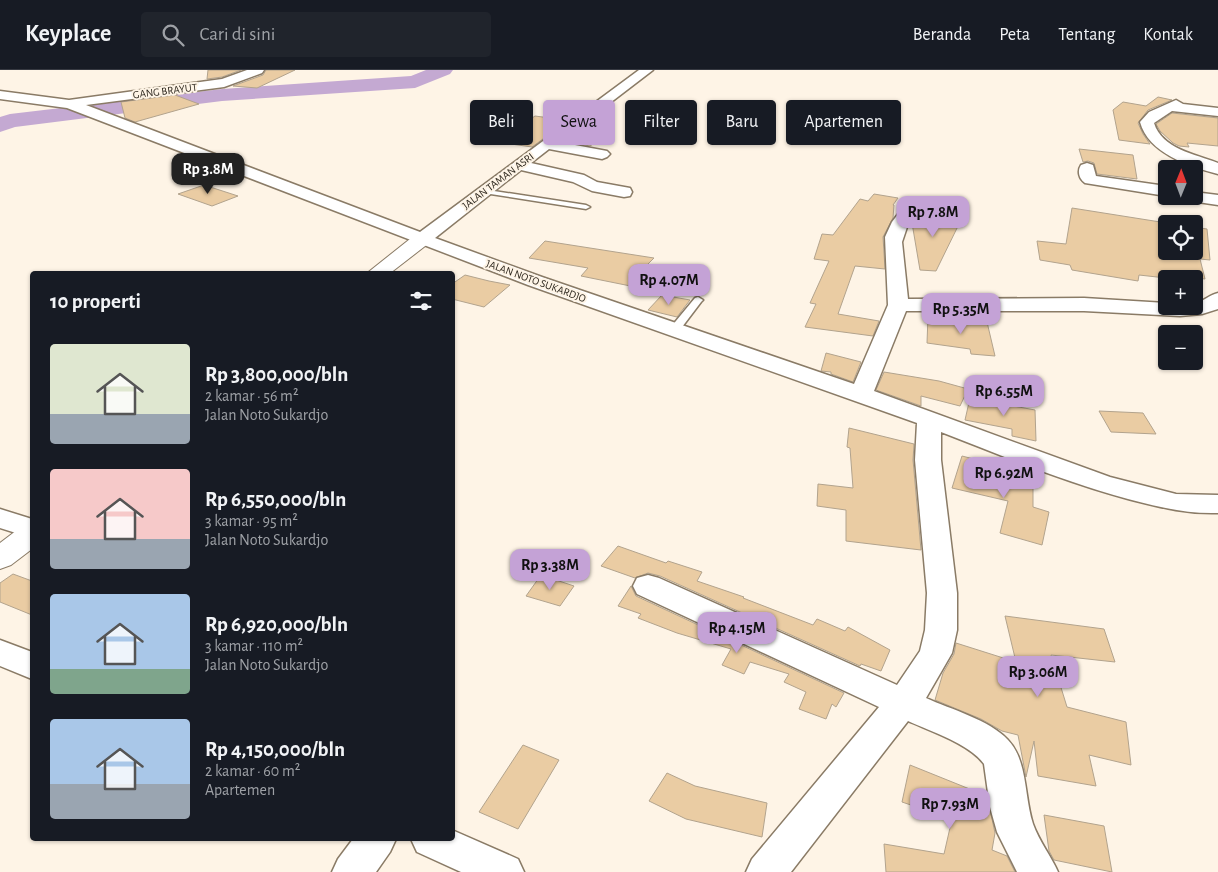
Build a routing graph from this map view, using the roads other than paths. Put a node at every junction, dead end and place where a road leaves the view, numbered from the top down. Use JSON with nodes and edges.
{"nodes":[{"id":1,"x":258,"y":70,"type":"edge"},
{"id":2,"x":647,"y":70,"type":"edge"},
{"id":3,"x":0,"y":95,"type":"edge"},
{"id":4,"x":606,"y":100,"type":"edge"},
{"id":5,"x":70,"y":104,"type":"junction"},
{"id":6,"x":1218,"y":112,"type":"edge"},
{"id":7,"x":546,"y":145,"type":"edge"},
{"id":8,"x":552,"y":145,"type":"edge"},
{"id":9,"x":602,"y":154,"type":"dead end"},
{"id":10,"x":1198,"y":160,"type":"edge"},
{"id":11,"x":1203,"y":160,"type":"edge"},
{"id":12,"x":1203,"y":162,"type":"edge"},
{"id":13,"x":1218,"y":162,"type":"edge"},
{"id":14,"x":518,"y":165,"type":"junction"},
{"id":15,"x":1087,"y":168,"type":"dead end"},
{"id":16,"x":1218,"y":169,"type":"edge"},
{"id":17,"x":1158,"y":190,"type":"edge"},
{"id":18,"x":484,"y":191,"type":"junction"},
{"id":19,"x":624,"y":192,"type":"dead end"},
{"id":20,"x":1203,"y":198,"type":"edge"},
{"id":21,"x":1218,"y":200,"type":"edge"},
{"id":22,"x":914,"y":205,"type":"dead end"},
{"id":23,"x":586,"y":207,"type":"dead end"},
{"id":24,"x":422,"y":239,"type":"junction"},
{"id":25,"x":380,"y":271,"type":"edge"},
{"id":26,"x":1218,"y":299,"type":"edge"},
{"id":27,"x":698,"y":300,"type":"dead end"},
{"id":28,"x":898,"y":305,"type":"junction"},
{"id":29,"x":675,"y":329,"type":"junction"},
{"id":30,"x":861,"y":394,"type":"junction"},
{"id":31,"x":929,"y":419,"type":"junction"},
{"id":32,"x":1218,"y":504,"type":"edge"},
{"id":33,"x":0,"y":518,"type":"edge"},
{"id":34,"x":30,"y":528,"type":"edge"},
{"id":35,"x":30,"y":536,"type":"edge"},
{"id":36,"x":0,"y":558,"type":"edge"},
{"id":37,"x":648,"y":586,"type":"dead end"},
{"id":38,"x":0,"y":652,"type":"edge"},
{"id":39,"x":30,"y":665,"type":"edge"},
{"id":40,"x":901,"y":702,"type":"junction"},
{"id":41,"x":375,"y":841,"type":"edge"},
{"id":42,"x":435,"y":841,"type":"edge"},
{"id":43,"x":352,"y":872,"type":"edge"},
{"id":44,"x":504,"y":872,"type":"edge"},
{"id":45,"x":766,"y":872,"type":"edge"},
{"id":46,"x":1038,"y":872,"type":"edge"}],
"edges":[{"from":1,"to":5,"type":"street","name":"GANG BRAYUT"},
{"from":2,"to":4,"type":"street","name":"JALAN TAMAN ASRI"},
{"from":3,"to":5,"type":"street","name":"JALAN NOTO SUKARDJO"},
{"from":5,"to":24,"type":"street","name":"JALAN NOTO SUKARDJO"},
{"from":6,"to":10,"type":"street"},
{"from":7,"to":14,"type":"street","name":"JALAN TAMAN ASRI"},
{"from":8,"to":9,"type":"street"},
{"from":11,"to":13,"type":"street"},
{"from":12,"to":16,"type":"street"},
{"from":14,"to":18,"type":"street","name":"JALAN TAMAN ASRI"},
{"from":14,"to":19,"type":"street"},
{"from":15,"to":17,"type":"street"},
{"from":18,"to":23,"type":"lane"},
{"from":18,"to":24,"type":"street","name":"JALAN TAMAN ASRI"},
{"from":20,"to":21,"type":"street"},
{"from":22,"to":28,"type":"street"},
{"from":24,"to":25,"type":"street"},
{"from":24,"to":29,"type":"street","name":"JALAN NOTO SUKARDJO"},
{"from":26,"to":28,"type":"street"},
{"from":27,"to":29,"type":"lane"},
{"from":28,"to":30,"type":"street"},
{"from":29,"to":30,"type":"street","name":"JALAN NOTO SUKARDJO"},
{"from":30,"to":31,"type":"street","name":"JALAN NOTO SUKARDJO"},
{"from":31,"to":32,"type":"street","name":"JALAN NOTO SUKARDJO"},
{"from":31,"to":40,"type":"street"},
{"from":33,"to":34,"type":"street"},
{"from":35,"to":36,"type":"street"},
{"from":37,"to":40,"type":"street"},
{"from":38,"to":39,"type":"street"},
{"from":40,"to":45,"type":"street"},
{"from":40,"to":46,"type":"street"},
{"from":41,"to":43,"type":"street"},
{"from":42,"to":44,"type":"street"}]}
